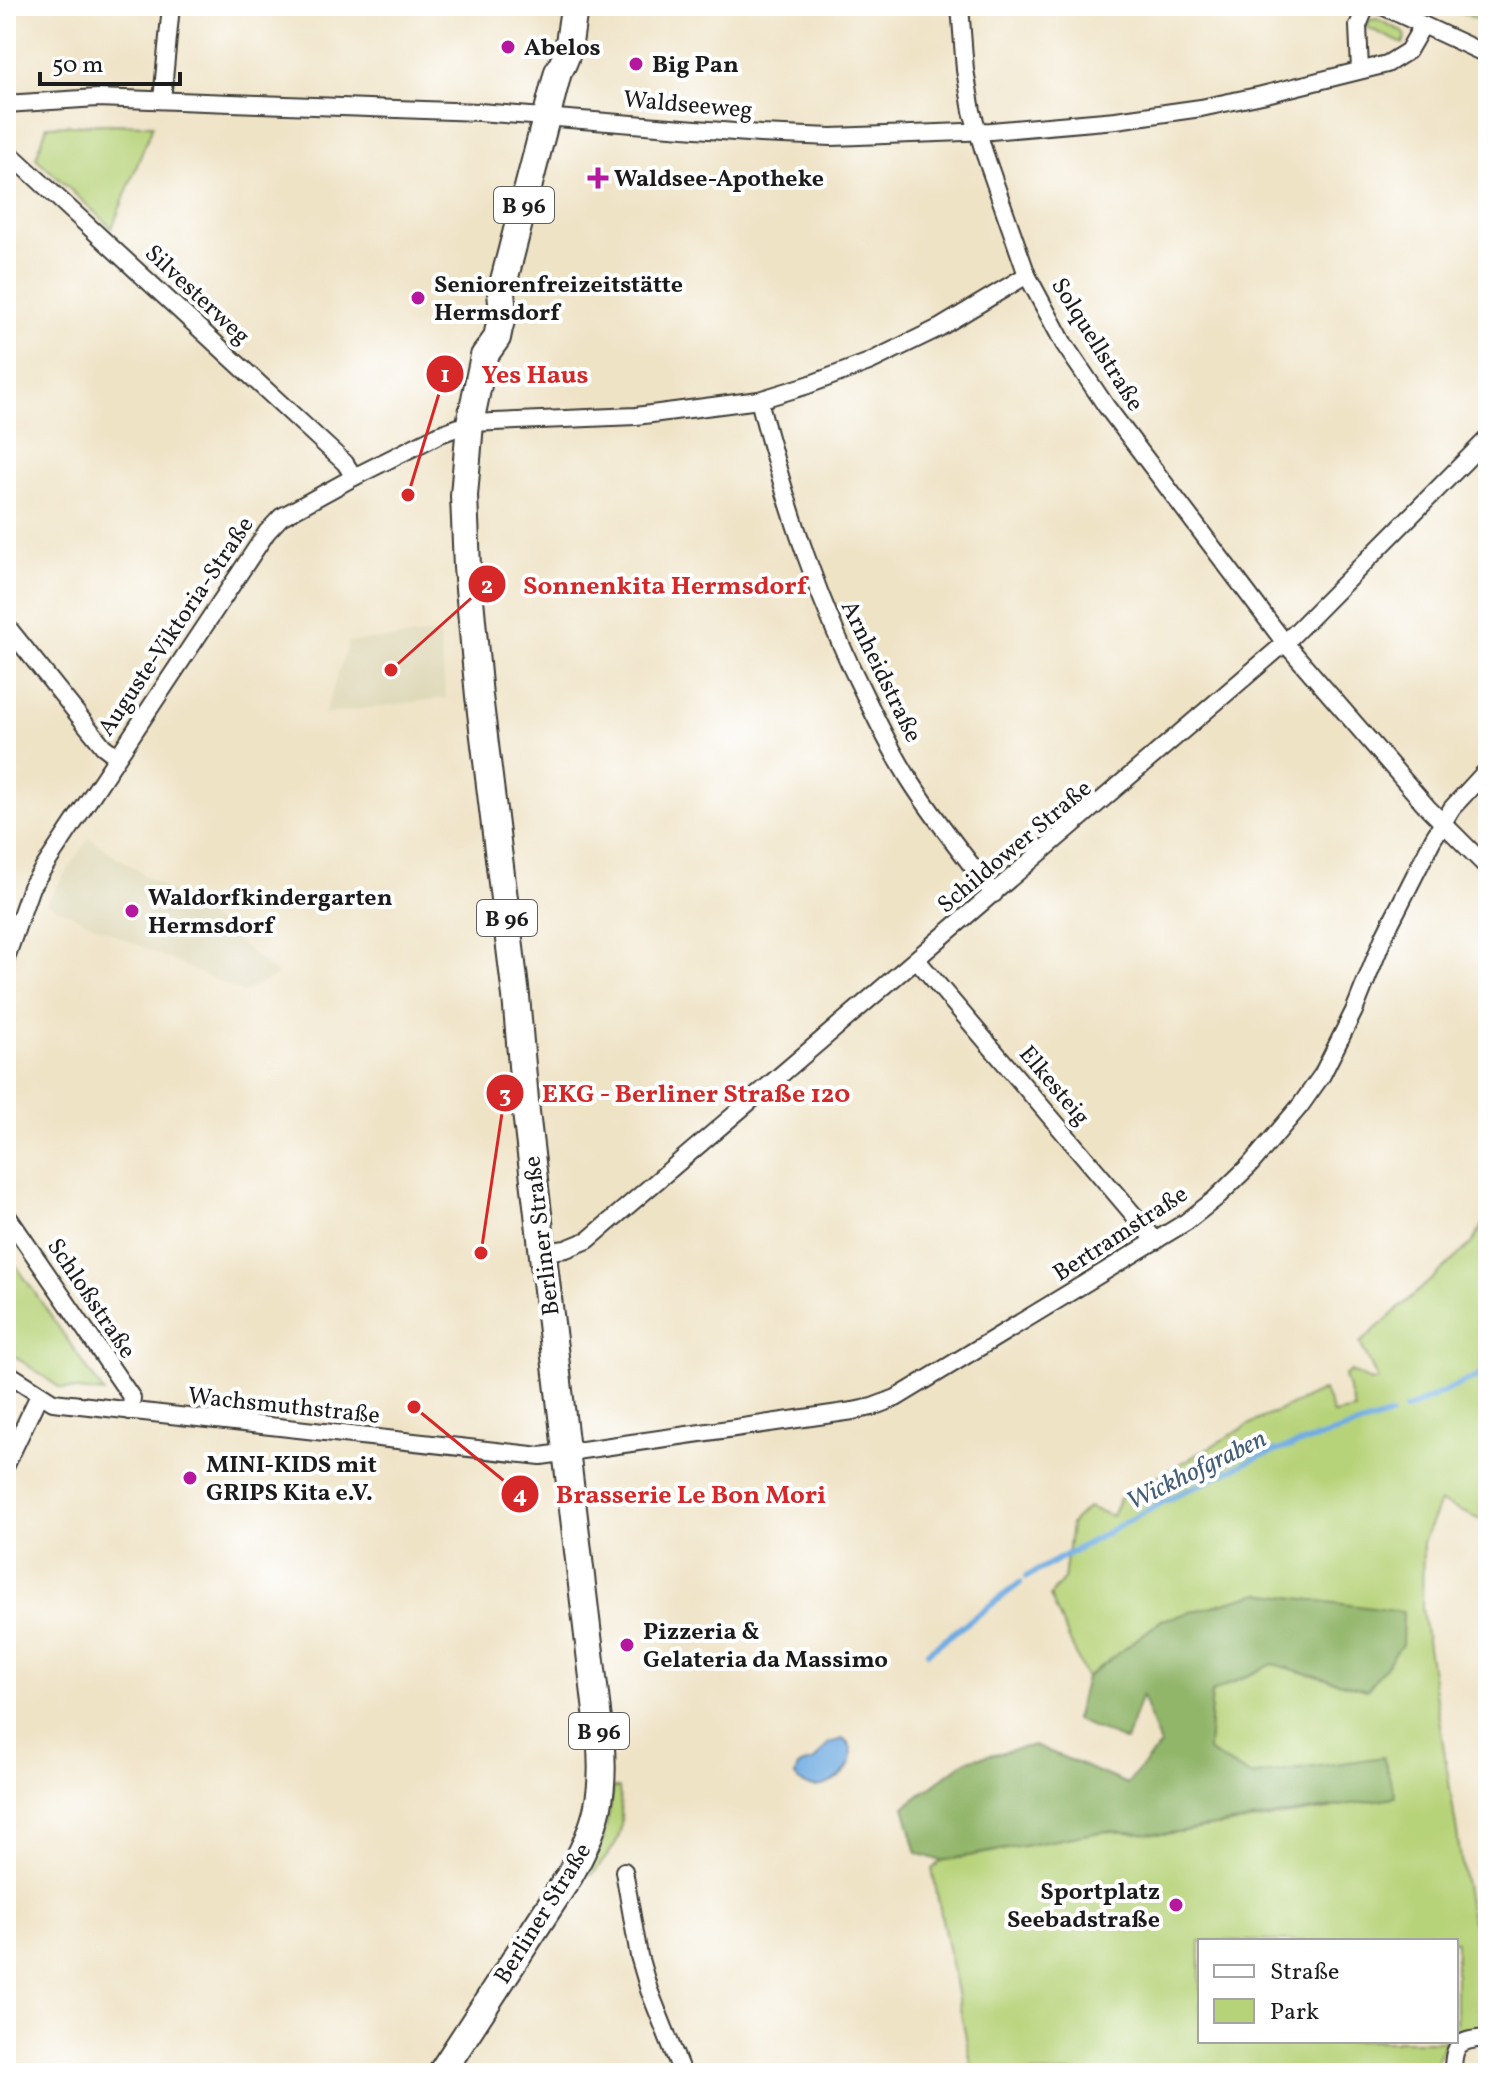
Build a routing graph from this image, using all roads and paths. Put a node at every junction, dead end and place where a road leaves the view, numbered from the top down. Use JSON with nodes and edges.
{"nodes":[{"id":1,"x":171,"y":6,"type":"edge"},
{"id":2,"x":960,"y":6,"type":"edge"},
{"id":3,"x":1366,"y":6,"type":"edge"},
{"id":4,"x":1388,"y":8,"type":"edge"},
{"id":5,"x":574,"y":11,"type":"edge"},
{"id":6,"x":1423,"y":25,"type":"junction"},
{"id":7,"x":1488,"y":55,"type":"edge"},
{"id":8,"x":1360,"y":69,"type":"junction"},
{"id":9,"x":162,"y":100,"type":"junction"},
{"id":10,"x":6,"y":104,"type":"edge"},
{"id":11,"x":546,"y":117,"type":"junction"},
{"id":12,"x":977,"y":132,"type":"junction"},
{"id":13,"x":6,"y":150,"type":"edge"},
{"id":14,"x":1027,"y":275,"type":"junction"},
{"id":15,"x":759,"y":400,"type":"junction"},
{"id":16,"x":470,"y":423,"type":"junction"},
{"id":17,"x":1488,"y":438,"type":"edge"},
{"id":18,"x":354,"y":477,"type":"junction"},
{"id":19,"x":6,"y":625,"type":"edge"},
{"id":20,"x":1285,"y":643,"type":"junction"},
{"id":21,"x":116,"y":756,"type":"junction"},
{"id":22,"x":1488,"y":769,"type":"edge"},
{"id":23,"x":1442,"y":823,"type":"junction"},
{"id":24,"x":1488,"y":868,"type":"edge"},
{"id":25,"x":994,"y":894,"type":"junction"},
{"id":26,"x":6,"y":958,"type":"edge"},
{"id":27,"x":917,"y":960,"type":"junction"},
{"id":28,"x":6,"y":1214,"type":"edge"},
{"id":29,"x":1156,"y":1241,"type":"junction"},
{"id":30,"x":543,"y":1252,"type":"junction"},
{"id":31,"x":6,"y":1372,"type":"edge"},
{"id":32,"x":39,"y":1395,"type":"junction"},
{"id":33,"x":130,"y":1411,"type":"junction"},
{"id":34,"x":566,"y":1452,"type":"junction"},
{"id":35,"x":6,"y":1465,"type":"edge"},
{"id":36,"x":624,"y":1871,"type":"dead end"},
{"id":37,"x":1488,"y":2038,"type":"edge"},
{"id":38,"x":441,"y":2073,"type":"edge"},
{"id":39,"x":682,"y":2073,"type":"edge"},
{"id":40,"x":1453,"y":2073,"type":"edge"}],
"edges":[{"from":1,"to":9,"type":"street"},
{"from":2,"to":12,"type":"street","name":"Solquellstraße"},
{"from":3,"to":8,"type":"street"},
{"from":4,"to":6,"type":"street"},
{"from":5,"to":11,"type":"main road","name":"Berliner Straße","number":"B 96"},
{"from":6,"to":7,"type":"street"},
{"from":6,"to":8,"type":"street","name":"Waldseeweg"},
{"from":8,"to":12,"type":"street","name":"Waldseeweg"},
{"from":9,"to":10,"type":"street","name":"Waldseeweg"},
{"from":9,"to":11,"type":"street","name":"Waldseeweg"},
{"from":11,"to":12,"type":"street","name":"Waldseeweg"},
{"from":11,"to":16,"type":"main road","name":"Berliner Straße","number":"B 96"},
{"from":12,"to":14,"type":"street","name":"Solquellstraße"},
{"from":13,"to":18,"type":"street","name":"Silvesterweg"},
{"from":14,"to":15,"type":"street","name":"Auguste-Viktoria-Straße"},
{"from":14,"to":20,"type":"street","name":"Solquellstraße"},
{"from":15,"to":16,"type":"street","name":"Auguste-Viktoria-Straße"},
{"from":15,"to":25,"type":"street","name":"Arnheidstraße"},
{"from":16,"to":18,"type":"street","name":"Auguste-Viktoria-Straße"},
{"from":16,"to":30,"type":"main road","name":"Berliner Straße","number":"B 96"},
{"from":17,"to":20,"type":"street","name":"Schildower Straße"},
{"from":18,"to":21,"type":"street","name":"Auguste-Viktoria-Straße"},
{"from":19,"to":21,"type":"street"},
{"from":20,"to":23,"type":"street","name":"Solquellstraße"},
{"from":20,"to":25,"type":"street","name":"Schildower Straße"},
{"from":21,"to":26,"type":"street","name":"Auguste-Viktoria-Straße"},
{"from":22,"to":23,"type":"street","name":"Bertramstraße"},
{"from":23,"to":24,"type":"street"},
{"from":23,"to":29,"type":"street","name":"Bertramstraße"},
{"from":25,"to":27,"type":"street","name":"Schildower Straße"},
{"from":27,"to":29,"type":"street","name":"Elkesteig"},
{"from":27,"to":30,"type":"street","name":"Schildower Straße"},
{"from":28,"to":33,"type":"street","name":"Schloßstraße"},
{"from":29,"to":34,"type":"street","name":"Bertramstraße"},
{"from":30,"to":34,"type":"main road","name":"Berliner Straße","number":"B 96"},
{"from":31,"to":32,"type":"street","name":"Wachsmuthstraße"},
{"from":32,"to":33,"type":"street","name":"Wachsmuthstraße"},
{"from":32,"to":35,"type":"street"},
{"from":33,"to":34,"type":"street","name":"Wachsmuthstraße"},
{"from":34,"to":38,"type":"main road","name":"Berliner Straße","number":"B 96"},
{"from":36,"to":39,"type":"street"},
{"from":37,"to":40,"type":"street"}]}
